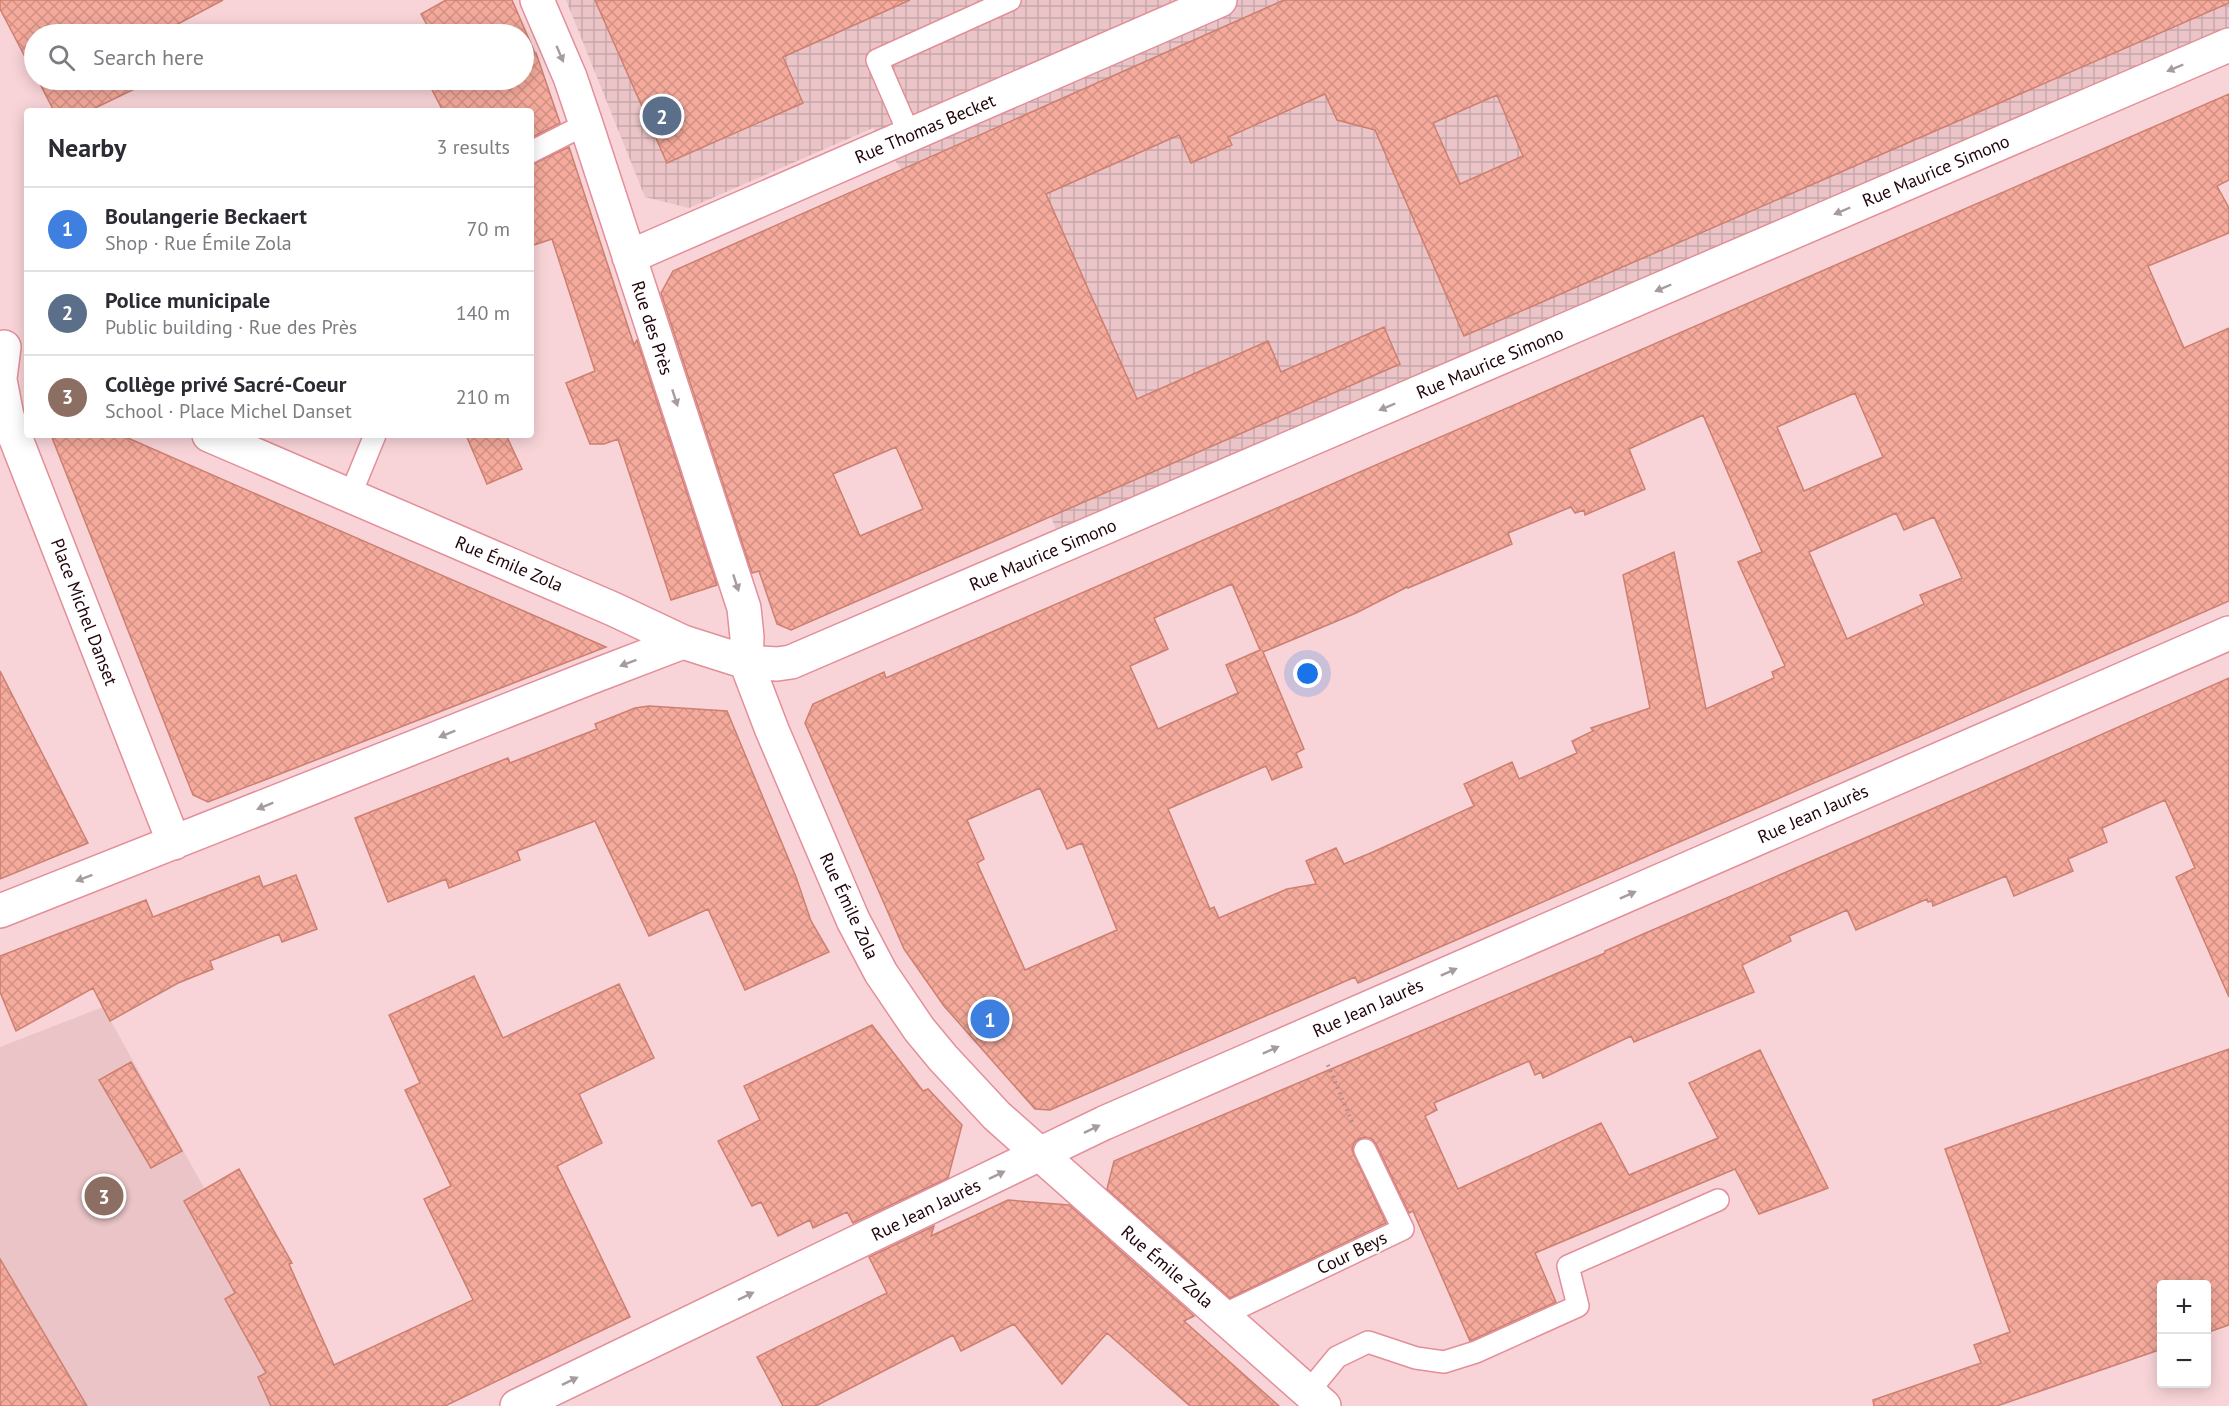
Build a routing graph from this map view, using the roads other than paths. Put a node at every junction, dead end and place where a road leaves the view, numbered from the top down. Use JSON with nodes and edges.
{"nodes":[{"id":1,"x":537,"y":0,"type":"edge"},
{"id":2,"x":1010,"y":0,"type":"edge"},
{"id":3,"x":1220,"y":0,"type":"edge"},
{"id":4,"x":2229,"y":45,"type":"edge"},
{"id":5,"x":586,"y":124,"type":"junction"},
{"id":6,"x":910,"y":136,"type":"junction"},
{"id":7,"x":534,"y":150,"type":"edge"},
{"id":8,"x":629,"y":257,"type":"junction"},
{"id":9,"x":6,"y":361,"type":"edge"},
{"id":10,"x":216,"y":438,"type":"edge"},
{"id":11,"x":374,"y":438,"type":"edge"},
{"id":12,"x":350,"y":496,"type":"junction"},
{"id":13,"x":2229,"y":633,"type":"edge"},
{"id":14,"x":683,"y":642,"type":"junction"},
{"id":15,"x":746,"y":662,"type":"junction"},
{"id":16,"x":174,"y":843,"type":"junction"},
{"id":17,"x":0,"y":911,"type":"edge"},
{"id":18,"x":1365,"y":1150,"type":"road end"},
{"id":19,"x":1040,"y":1155,"type":"junction"},
{"id":20,"x":1718,"y":1200,"type":"dead end"},
{"id":21,"x":1223,"y":1315,"type":"junction"},
{"id":22,"x":1316,"y":1399,"type":"edge"},
{"id":23,"x":517,"y":1406,"type":"edge"}],
"edges":[{"from":1,"to":5,"type":"street","name":"Rue des Près","one_way":true},
{"from":2,"to":6,"type":"lane"},
{"from":3,"to":6,"type":"street","name":"Rue Thomas Becket"},
{"from":4,"to":15,"type":"street","name":"Rue Maurice Simono","one_way":true},
{"from":5,"to":7,"type":"lane"},
{"from":5,"to":8,"type":"street","name":"Rue des Près"},
{"from":6,"to":8,"type":"street","name":"Rue Thomas Becket"},
{"from":8,"to":15,"type":"street","name":"Rue des Près","one_way":true},
{"from":9,"to":16,"type":"street","name":"Place Michel Danset"},
{"from":10,"to":12,"type":"street","name":"Rue Émile Zola"},
{"from":11,"to":12,"type":"lane"},
{"from":12,"to":14,"type":"street","name":"Rue Émile Zola"},
{"from":19,"to":13,"type":"street","name":"Rue Jean Jaurès","one_way":true},
{"from":14,"to":15,"type":"street","name":"Rue Émile Zola"},
{"from":14,"to":16,"type":"street","one_way":true},
{"from":15,"to":19,"type":"street","name":"Rue Émile Zola"},
{"from":16,"to":17,"type":"street","one_way":true},
{"from":18,"to":21,"type":"lane","name":"Cour Beys"},
{"from":19,"to":21,"type":"street","name":"Rue Émile Zola"},
{"from":23,"to":19,"type":"street","name":"Rue Jean Jaurès","one_way":true},
{"from":20,"to":22,"type":"lane"},
{"from":21,"to":22,"type":"street","name":"Rue Émile Zola"}]}
